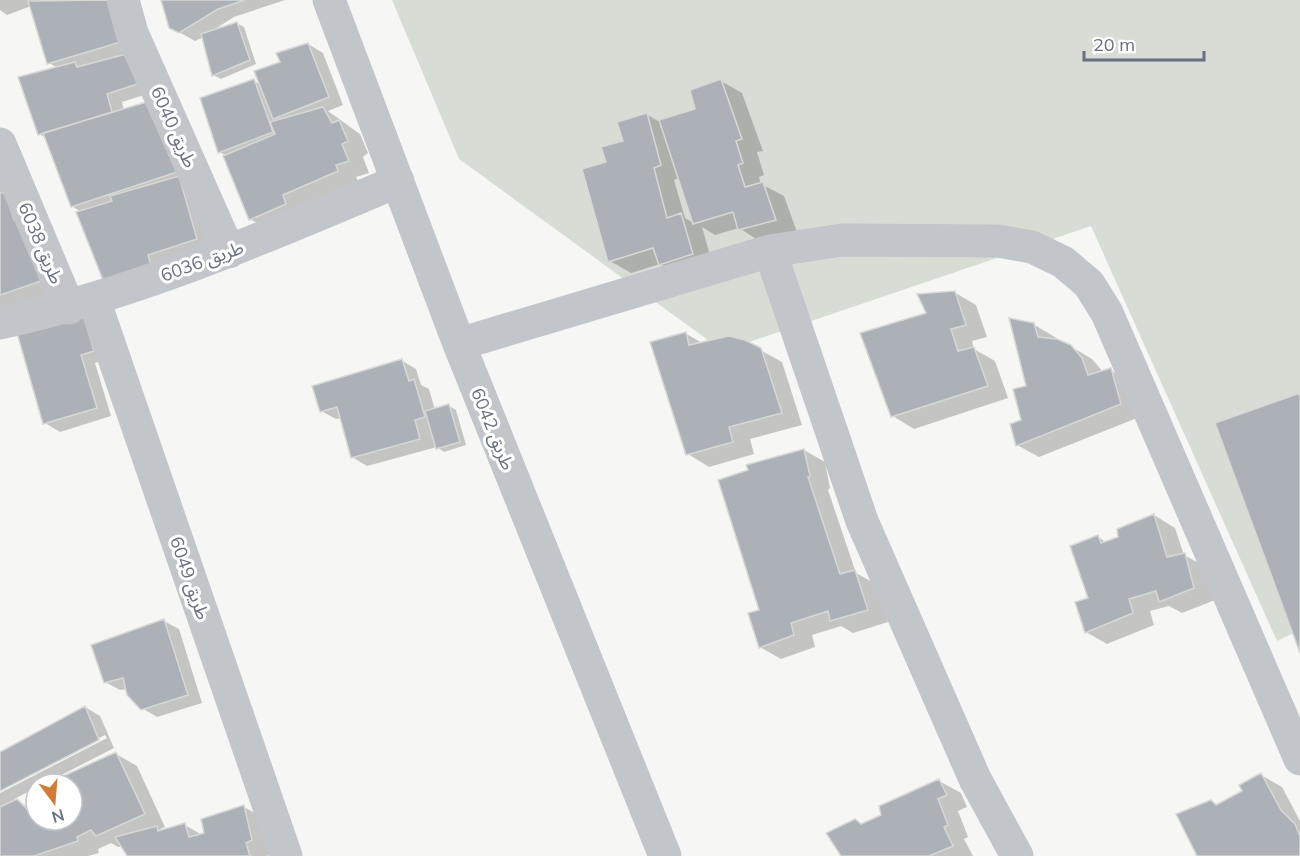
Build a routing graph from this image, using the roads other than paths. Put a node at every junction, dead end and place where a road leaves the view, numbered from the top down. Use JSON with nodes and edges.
{"nodes":[{"id":1,"x":123,"y":0,"type":"edge"},
{"id":2,"x":329,"y":0,"type":"edge"},
{"id":3,"x":0,"y":144,"type":"edge"},
{"id":4,"x":398,"y":181,"type":"junction"},
{"id":5,"x":770,"y":251,"type":"junction"},
{"id":6,"x":229,"y":252,"type":"junction"},
{"id":7,"x":81,"y":304,"type":"junction"},
{"id":8,"x":0,"y":323,"type":"edge"},
{"id":9,"x":459,"y":344,"type":"junction"},
{"id":10,"x":1300,"y":759,"type":"edge"},
{"id":11,"x":286,"y":856,"type":"edge"},
{"id":12,"x":665,"y":856,"type":"edge"},
{"id":13,"x":1017,"y":856,"type":"edge"}],
"edges":[{"from":1,"to":6,"type":"street","name":"طريق 6040"},
{"from":2,"to":4,"type":"street","name":"طريق 6042"},
{"from":3,"to":7,"type":"street","name":"طريق 6038"},
{"from":4,"to":6,"type":"street","name":"طريق 6036"},
{"from":4,"to":9,"type":"street","name":"طريق 6042"},
{"from":5,"to":9,"type":"street"},
{"from":5,"to":10,"type":"street"},
{"from":5,"to":13,"type":"street"},
{"from":6,"to":7,"type":"street","name":"طريق 6036"},
{"from":7,"to":8,"type":"street","name":"طريق 6036"},
{"from":7,"to":11,"type":"street","name":"طريق 6049"},
{"from":9,"to":12,"type":"street","name":"طريق 6042"}]}
